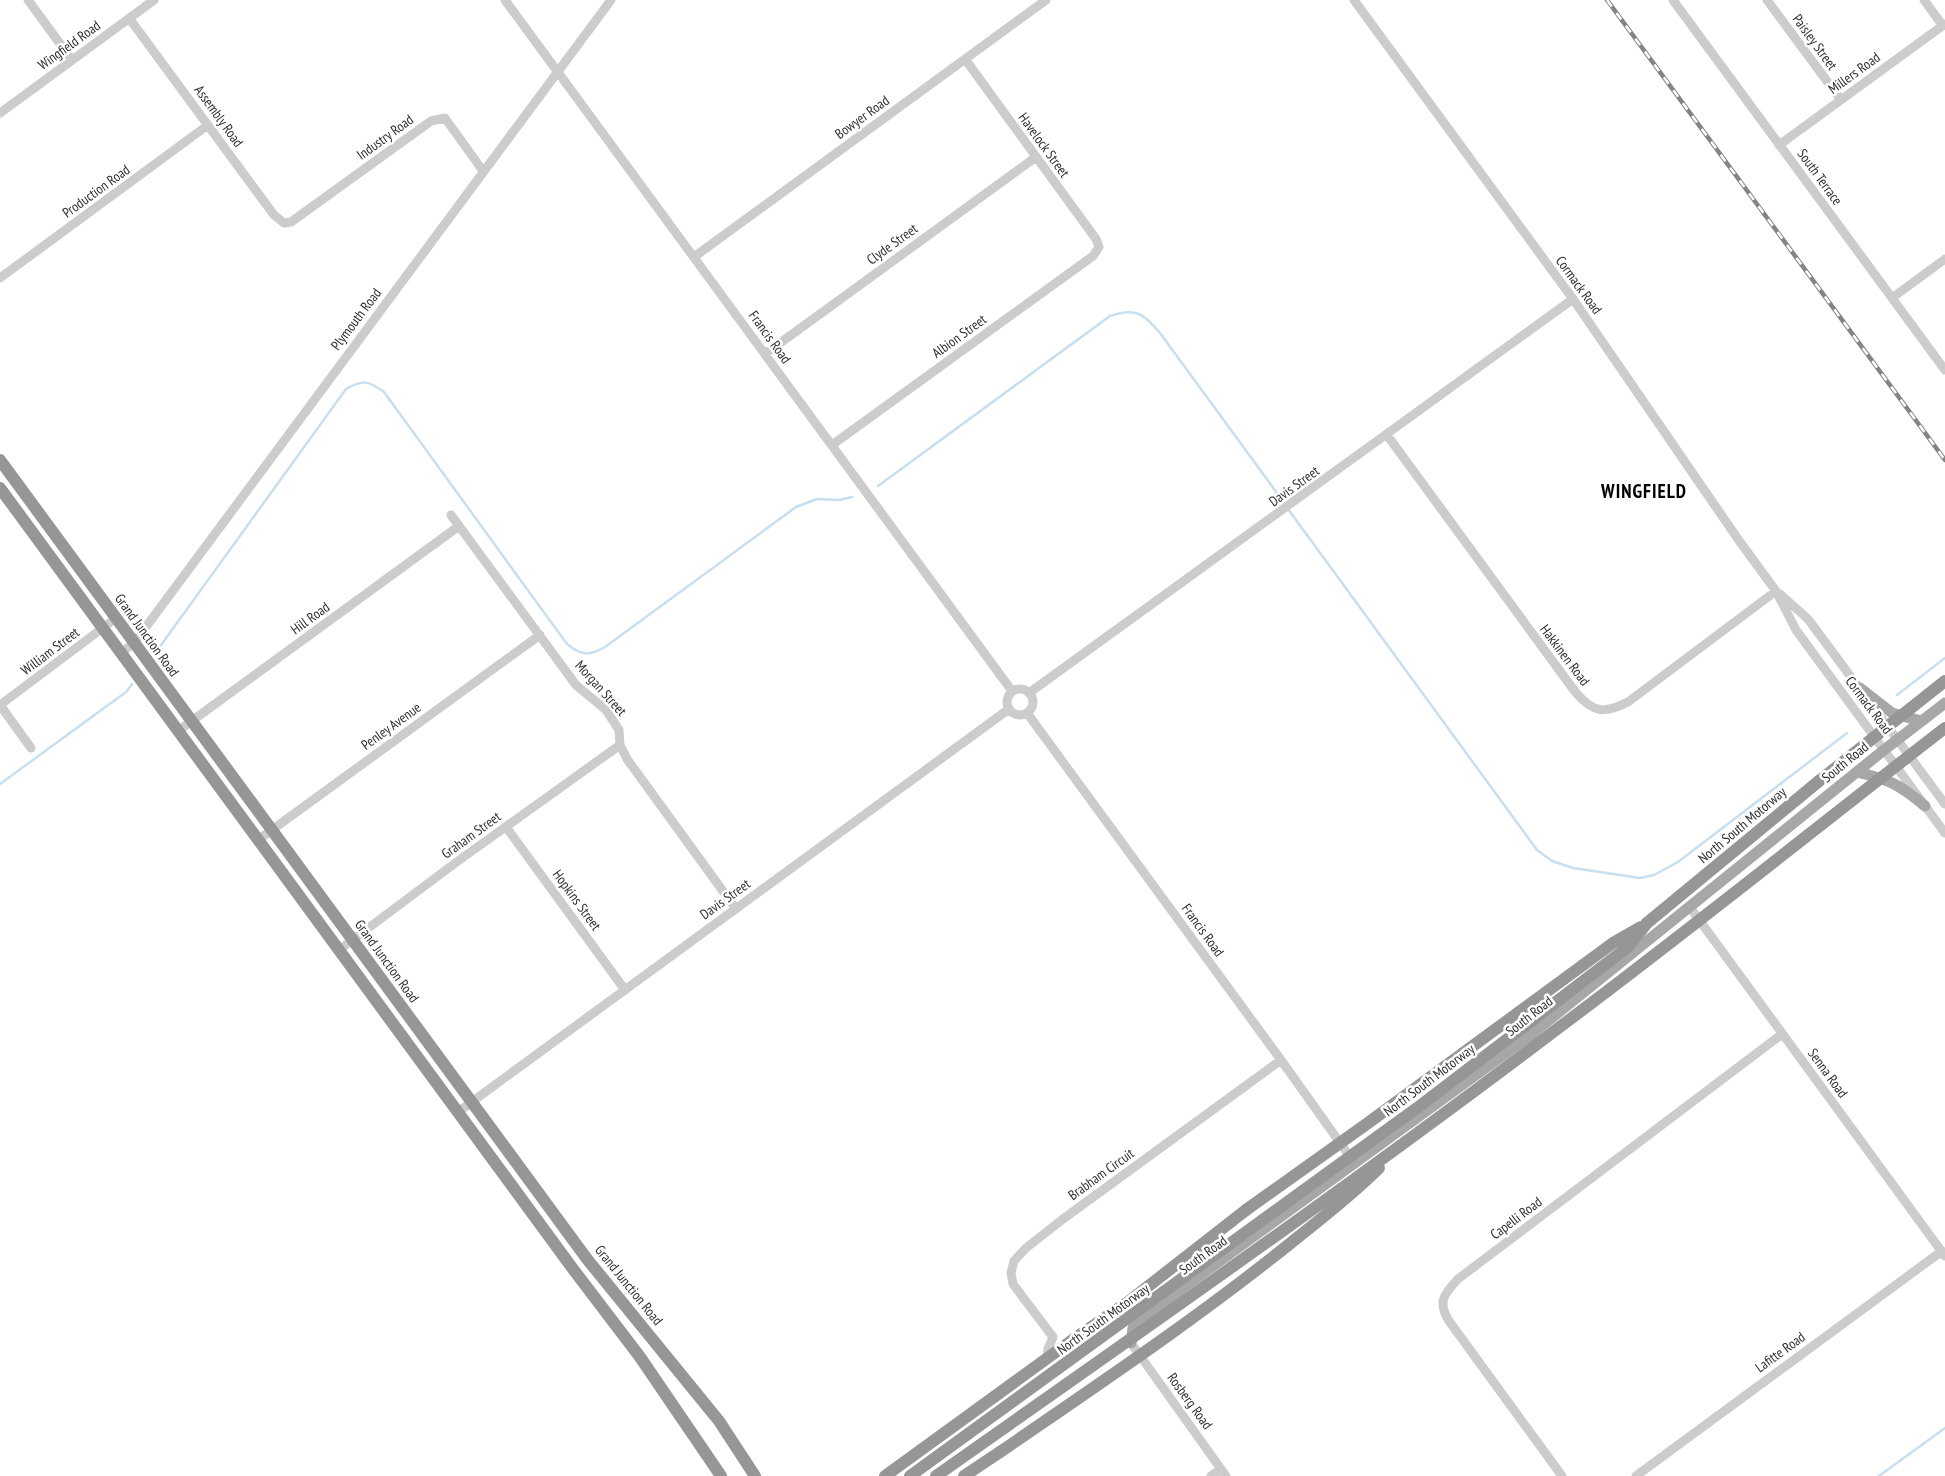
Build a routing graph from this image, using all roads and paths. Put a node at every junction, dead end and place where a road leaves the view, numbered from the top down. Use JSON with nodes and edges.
{"nodes":[{"id":1,"x":28,"y":0,"type":"edge"},
{"id":2,"x":505,"y":0,"type":"edge"},
{"id":3,"x":611,"y":0,"type":"edge"},
{"id":4,"x":1046,"y":0,"type":"edge"},
{"id":5,"x":1354,"y":0,"type":"edge"},
{"id":6,"x":1673,"y":0,"type":"edge"},
{"id":7,"x":1767,"y":0,"type":"edge"},
{"id":8,"x":1924,"y":0,"type":"edge"},
{"id":9,"x":149,"y":1,"type":"edge"},
{"id":10,"x":130,"y":18,"type":"junction"},
{"id":11,"x":1944,"y":25,"type":"edge"},
{"id":12,"x":965,"y":59,"type":"junction"},
{"id":13,"x":72,"y":60,"type":"junction"},
{"id":14,"x":558,"y":71,"type":"junction"},
{"id":15,"x":1841,"y":100,"type":"junction"},
{"id":16,"x":0,"y":113,"type":"edge"},
{"id":17,"x":208,"y":125,"type":"junction"},
{"id":18,"x":1780,"y":145,"type":"junction"},
{"id":19,"x":1036,"y":157,"type":"junction"},
{"id":20,"x":483,"y":171,"type":"junction"},
{"id":21,"x":291,"y":222,"type":"joint"},
{"id":22,"x":1099,"y":247,"type":"joint"},
{"id":23,"x":694,"y":257,"type":"junction"},
{"id":24,"x":1945,"y":259,"type":"edge"},
{"id":25,"x":0,"y":278,"type":"edge"},
{"id":26,"x":1573,"y":298,"type":"junction"},
{"id":27,"x":1892,"y":298,"type":"junction"},
{"id":28,"x":765,"y":354,"type":"junction"},
{"id":29,"x":1945,"y":370,"type":"edge"},
{"id":30,"x":1387,"y":435,"type":"junction"},
{"id":31,"x":832,"y":445,"type":"junction"},
{"id":32,"x":0,"y":460,"type":"edge"},
{"id":33,"x":0,"y":488,"type":"edge"},
{"id":34,"x":451,"y":515,"type":"dead end"},
{"id":35,"x":459,"y":526,"type":"junction"},
{"id":36,"x":57,"y":538,"type":"junction"},
{"id":37,"x":44,"y":547,"type":"junction"},
{"id":38,"x":1776,"y":591,"type":"junction"},
{"id":39,"x":116,"y":618,"type":"junction"},
{"id":40,"x":103,"y":628,"type":"junction"},
{"id":41,"x":540,"y":635,"type":"junction"},
{"id":42,"x":134,"y":643,"type":"junction"},
{"id":43,"x":121,"y":653,"type":"junction"},
{"id":44,"x":1945,"y":681,"type":"edge"},
{"id":45,"x":1860,"y":688,"type":"junction"},
{"id":46,"x":1012,"y":691,"type":"junction"},
{"id":47,"x":1029,"y":693,"type":"junction"},
{"id":48,"x":1945,"y":703,"type":"edge"},
{"id":49,"x":0,"y":705,"type":"edge"},
{"id":50,"x":1009,"y":709,"type":"junction"},
{"id":51,"x":1027,"y":712,"type":"junction"},
{"id":52,"x":192,"y":721,"type":"junction"},
{"id":53,"x":1921,"y":721,"type":"junction"},
{"id":54,"x":1945,"y":728,"type":"edge"},
{"id":55,"x":178,"y":731,"type":"junction"},
{"id":56,"x":1897,"y":739,"type":"junction"},
{"id":57,"x":620,"y":745,"type":"junction"},
{"id":58,"x":31,"y":748,"type":"dead end"},
{"id":59,"x":1884,"y":750,"type":"junction"},
{"id":60,"x":1857,"y":772,"type":"junction"},
{"id":61,"x":1945,"y":804,"type":"edge"},
{"id":62,"x":1925,"y":806,"type":"junction"},
{"id":63,"x":506,"y":827,"type":"junction"},
{"id":64,"x":272,"y":830,"type":"junction"},
{"id":65,"x":1945,"y":833,"type":"edge"},
{"id":66,"x":258,"y":840,"type":"junction"},
{"id":67,"x":1689,"y":906,"type":"junction"},
{"id":68,"x":736,"y":909,"type":"junction"},
{"id":69,"x":1647,"y":924,"type":"junction"},
{"id":70,"x":353,"y":940,"type":"junction"},
{"id":71,"x":339,"y":950,"type":"junction"},
{"id":72,"x":625,"y":990,"type":"junction"},
{"id":73,"x":1782,"y":1034,"type":"junction"},
{"id":74,"x":1281,"y":1060,"type":"junction"},
{"id":75,"x":472,"y":1102,"type":"junction"},
{"id":76,"x":458,"y":1112,"type":"junction"},
{"id":77,"x":1407,"y":1140,"type":"junction"},
{"id":78,"x":1354,"y":1164,"type":"junction"},
{"id":79,"x":1943,"y":1253,"type":"edge"},
{"id":80,"x":1053,"y":1337,"type":"junction"},
{"id":81,"x":1071,"y":1341,"type":"junction"},
{"id":82,"x":1131,"y":1343,"type":"joint"},
{"id":83,"x":1047,"y":1358,"type":"junction"},
{"id":84,"x":1224,"y":1472,"type":"edge"},
{"id":85,"x":721,"y":1476,"type":"edge"},
{"id":86,"x":755,"y":1476,"type":"edge"},
{"id":87,"x":885,"y":1476,"type":"edge"},
{"id":88,"x":910,"y":1476,"type":"edge"},
{"id":89,"x":936,"y":1476,"type":"edge"},
{"id":90,"x":964,"y":1476,"type":"edge"},
{"id":91,"x":1211,"y":1476,"type":"edge"},
{"id":92,"x":1562,"y":1476,"type":"edge"},
{"id":93,"x":1636,"y":1476,"type":"edge"}],
"edges":[{"from":1,"to":13,"type":"street"},
{"from":2,"to":14,"type":"street","name":"Francis Road"},
{"from":3,"to":14,"type":"street","name":"Plymouth Road"},
{"from":4,"to":12,"type":"street","name":"Bowyer Road"},
{"from":5,"to":26,"type":"street","name":"Cormack Road"},
{"from":6,"to":18,"type":"street","name":"South Terrace"},
{"from":7,"to":15,"type":"street","name":"Paisley Street"},
{"from":8,"to":11,"type":"street"},
{"from":9,"to":10,"type":"street","name":"Wingfield Road"},
{"from":10,"to":13,"type":"street","name":"Wingfield Road"},
{"from":10,"to":17,"type":"street","name":"Assembly Road"},
{"from":11,"to":15,"type":"street","name":"Millers Road"},
{"from":12,"to":19,"type":"street","name":"Havelock Street"},
{"from":12,"to":23,"type":"street","name":"Bowyer Road"},
{"from":13,"to":16,"type":"street","name":"Wingfield Road"},
{"from":14,"to":20,"type":"street","name":"Plymouth Road"},
{"from":14,"to":23,"type":"street","name":"Francis Road"},
{"from":15,"to":18,"type":"street","name":"Millers Road"},
{"from":17,"to":21,"type":"street","name":"Assembly Road"},
{"from":17,"to":25,"type":"street","name":"Production Road"},
{"from":18,"to":27,"type":"street","name":"South Terrace"},
{"from":19,"to":22,"type":"street","name":"Havelock Street"},
{"from":19,"to":28,"type":"street","name":"Clyde Street"},
{"from":20,"to":21,"type":"street","name":"Industry Road"},
{"from":20,"to":42,"type":"street","name":"Plymouth Road"},
{"from":22,"to":31,"type":"street","name":"Albion Street"},
{"from":23,"to":28,"type":"street","name":"Francis Road"},
{"from":24,"to":27,"type":"street"},
{"from":26,"to":30,"type":"street","name":"Davis Street"},
{"from":26,"to":38,"type":"street","name":"Cormack Road"},
{"from":27,"to":29,"type":"street","name":"South Terrace"},
{"from":28,"to":31,"type":"street","name":"Francis Road"},
{"from":30,"to":38,"type":"street","name":"Hakkinen Road"},
{"from":30,"to":47,"type":"street","name":"Davis Street"},
{"from":31,"to":46,"type":"street","name":"Francis Road"},
{"from":32,"to":36,"type":"highway","name":"Grand Junction Road"},
{"from":33,"to":37,"type":"highway"},
{"from":34,"to":35,"type":"street","name":"Morgan Street"},
{"from":35,"to":41,"type":"street","name":"Morgan Street"},
{"from":35,"to":52,"type":"street","name":"Hill Road"},
{"from":36,"to":37,"type":"highway"},
{"from":36,"to":39,"type":"highway","name":"Grand Junction Road"},
{"from":37,"to":40,"type":"highway"},
{"from":38,"to":45,"type":"street","name":"Cormack Road"},
{"from":38,"to":59,"type":"street","name":"Cormack Road"},
{"from":39,"to":40,"type":"street","name":"William Street"},
{"from":39,"to":42,"type":"highway","name":"Grand Junction Road"},
{"from":40,"to":43,"type":"highway"},
{"from":40,"to":49,"type":"street","name":"William Street"},
{"from":41,"to":57,"type":"street","name":"Morgan Street"},
{"from":41,"to":64,"type":"street","name":"Penley Avenue"},
{"from":42,"to":43,"type":"street","name":"Plymouth Road"},
{"from":42,"to":52,"type":"highway","name":"Grand Junction Road"},
{"from":43,"to":55,"type":"highway"},
{"from":44,"to":69,"type":"highway","name":"North South Motorway","bridge":true},
{"from":45,"to":53,"type":"main road"},
{"from":45,"to":56,"type":"street","name":"Cormack Road"},
{"from":46,"to":47,"type":"street"},
{"from":46,"to":50,"type":"street"},
{"from":47,"to":51,"type":"street"},
{"from":48,"to":53,"type":"main road","name":"South Road"},
{"from":49,"to":58,"type":"street"},
{"from":50,"to":51,"type":"street"},
{"from":50,"to":68,"type":"street","name":"Davis Street"},
{"from":51,"to":74,"type":"street","name":"Francis Road"},
{"from":52,"to":55,"type":"street","name":"Hill Road"},
{"from":52,"to":64,"type":"highway","name":"Grand Junction Road"},
{"from":53,"to":56,"type":"main road","name":"South Road"},
{"from":54,"to":77,"type":"highway","bridge":true},
{"from":55,"to":66,"type":"highway"},
{"from":56,"to":59,"type":"main road","name":"South Road"},
{"from":56,"to":61,"type":"street","name":"Cormack Road"},
{"from":57,"to":63,"type":"street","name":"Graham Street"},
{"from":57,"to":68,"type":"street","name":"Morgan Street"},
{"from":59,"to":60,"type":"main road","name":"South Road"},
{"from":59,"to":62,"type":"street","name":"Cormack Road"},
{"from":60,"to":62,"type":"main road"},
{"from":60,"to":67,"type":"main road","name":"South Road"},
{"from":62,"to":65,"type":"street","name":"Cormack Road"},
{"from":63,"to":70,"type":"street","name":"Graham Street"},
{"from":63,"to":72,"type":"street","name":"Hopkins Street"},
{"from":64,"to":66,"type":"street","name":"Penley Avenue"},
{"from":64,"to":70,"type":"highway","name":"Grand Junction Road"},
{"from":66,"to":71,"type":"highway"},
{"from":67,"to":73,"type":"street","name":"Senna Road"},
{"from":67,"to":78,"type":"main road","name":"South Road"},
{"from":68,"to":72,"type":"street","name":"Davis Street"},
{"from":69,"to":81,"type":"highway","bridge":true},
{"from":69,"to":88,"type":"highway","name":"North South Motorway","bridge":true},
{"from":70,"to":71,"type":"street","name":"Graham Street"},
{"from":70,"to":75,"type":"highway","name":"Grand Junction Road"},
{"from":71,"to":76,"type":"highway"},
{"from":72,"to":75,"type":"street","name":"Davis Street"},
{"from":73,"to":79,"type":"street","name":"Senna Road"},
{"from":73,"to":92,"type":"street","name":"Capelli Road"},
{"from":74,"to":78,"type":"street","name":"Francis Road"},
{"from":74,"to":80,"type":"street","name":"Brabham Circuit"},
{"from":75,"to":76,"type":"street","name":"Davis Street"},
{"from":75,"to":86,"type":"highway","name":"Grand Junction Road"},
{"from":76,"to":85,"type":"highway"},
{"from":77,"to":89,"type":"highway","bridge":true},
{"from":77,"to":90,"type":"highway","bridge":true},
{"from":78,"to":82,"type":"main road","name":"South Road"},
{"from":79,"to":93,"type":"street","name":"Lafitte Road"},
{"from":80,"to":81,"type":"street"},
{"from":80,"to":83,"type":"street"},
{"from":81,"to":83,"type":"highway"},
{"from":82,"to":84,"type":"street","name":"Rosberg Road"},
{"from":83,"to":87,"type":"highway"},
{"from":84,"to":91,"type":"street"}]}
